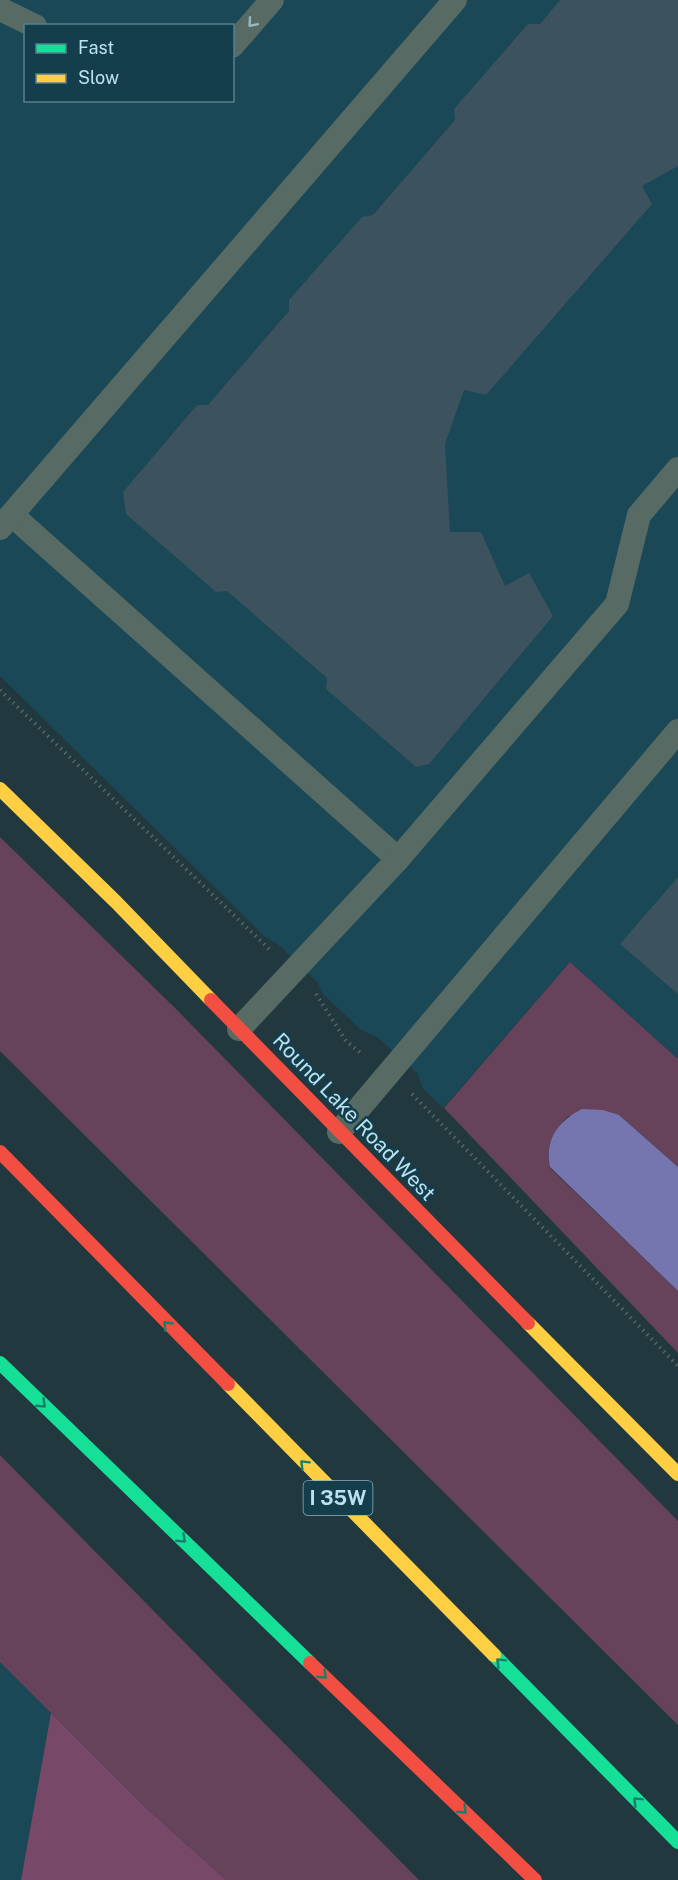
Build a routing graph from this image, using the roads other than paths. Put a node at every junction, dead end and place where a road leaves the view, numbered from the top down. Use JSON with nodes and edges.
{"nodes":[{"id":1,"x":272,"y":0,"type":"edge"},
{"id":2,"x":455,"y":0,"type":"edge"},
{"id":3,"x":0,"y":9,"type":"edge"},
{"id":4,"x":31,"y":24,"type":"edge"},
{"id":5,"x":234,"y":44,"type":"edge"},
{"id":6,"x":678,"y":469,"type":"edge"},
{"id":7,"x":6,"y":522,"type":"edge"},
{"id":8,"x":678,"y":731,"type":"edge"},
{"id":9,"x":0,"y":789,"type":"edge"},
{"id":10,"x":398,"y":859,"type":"junction"},
{"id":11,"x":239,"y":1029,"type":"junction"},
{"id":12,"x":339,"y":1132,"type":"junction"},
{"id":13,"x":0,"y":1152,"type":"edge"},
{"id":14,"x":0,"y":1363,"type":"edge"},
{"id":15,"x":678,"y":1474,"type":"edge"},
{"id":16,"x":678,"y":1842,"type":"edge"},
{"id":17,"x":536,"y":1880,"type":"edge"}],
"edges":[{"from":1,"to":5,"type":"lane","one_way":true},
{"from":2,"to":7,"type":"lane"},
{"from":3,"to":4,"type":"lane"},
{"from":6,"to":10,"type":"lane"},
{"from":7,"to":10,"type":"lane"},
{"from":8,"to":12,"type":"lane"},
{"from":9,"to":11,"type":"main road","name":"Round Lake Road West"},
{"from":10,"to":11,"type":"lane"},
{"from":11,"to":12,"type":"main road","name":"Round Lake Road West"},
{"from":12,"to":15,"type":"main road","name":"Round Lake Road West"},
{"from":16,"to":13,"type":"main road","number":"I 35W","one_way":true},
{"from":14,"to":17,"type":"main road","one_way":true}]}
